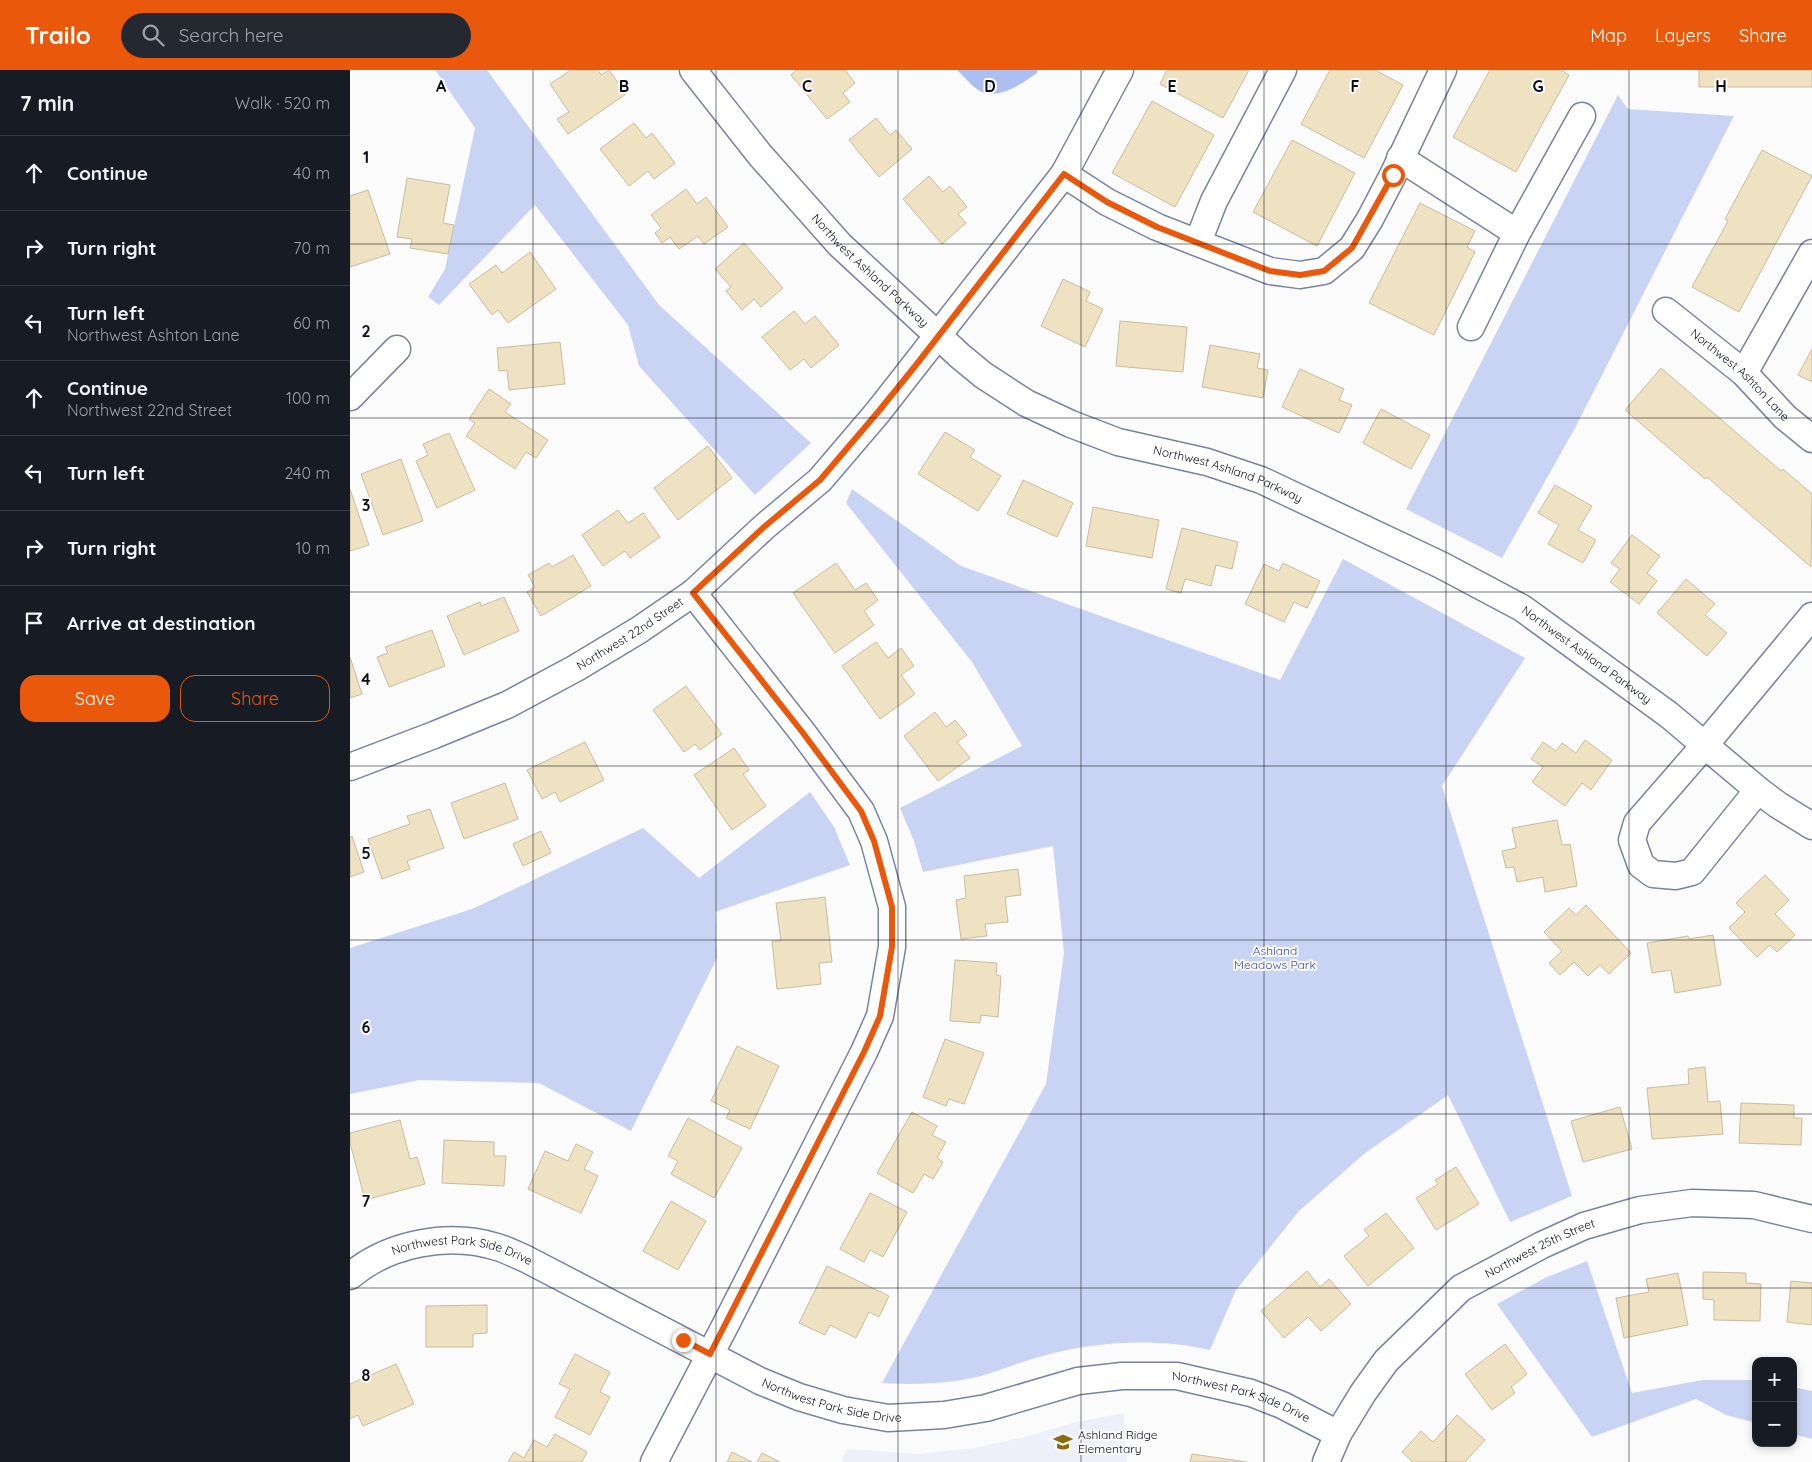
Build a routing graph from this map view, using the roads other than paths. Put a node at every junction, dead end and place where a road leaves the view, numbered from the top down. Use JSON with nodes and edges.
{"nodes":[{"id":1,"x":693,"y":70,"type":"edge"},
{"id":2,"x":1120,"y":70,"type":"edge"},
{"id":3,"x":1283,"y":70,"type":"edge"},
{"id":4,"x":1443,"y":70,"type":"edge"},
{"id":5,"x":1582,"y":116,"type":"dead end"},
{"id":6,"x":1400,"y":158,"type":"junction"},
{"id":7,"x":1064,"y":174,"type":"junction"},
{"id":8,"x":1517,"y":233,"type":"junction"},
{"id":9,"x":1198,"y":242,"type":"junction"},
{"id":10,"x":1812,"y":253,"type":"edge"},
{"id":11,"x":1666,"y":311,"type":"dead end"},
{"id":12,"x":1471,"y":327,"type":"dead end"},
{"id":13,"x":938,"y":337,"type":"junction"},
{"id":14,"x":397,"y":349,"type":"dead end"},
{"id":15,"x":1744,"y":373,"type":"junction"},
{"id":16,"x":350,"y":397,"type":"edge"},
{"id":17,"x":1812,"y":440,"type":"edge"},
{"id":18,"x":693,"y":593,"type":"junction"},
{"id":19,"x":1812,"y":616,"type":"edge"},
{"id":20,"x":1704,"y":746,"type":"junction"},
{"id":21,"x":350,"y":767,"type":"edge"},
{"id":22,"x":1758,"y":790,"type":"junction"},
{"id":23,"x":1812,"y":826,"type":"edge"},
{"id":24,"x":1812,"y":1219,"type":"edge"},
{"id":25,"x":350,"y":1276,"type":"edge"},
{"id":26,"x":710,"y":1354,"type":"junction"},
{"id":27,"x":1338,"y":1434,"type":"junction"},
{"id":28,"x":654,"y":1462,"type":"edge"},
{"id":29,"x":1326,"y":1462,"type":"edge"}],
"edges":[{"from":1,"to":13,"type":"street","name":"Northwest Ashland Parkway"},
{"from":2,"to":7,"type":"street"},
{"from":3,"to":9,"type":"street"},
{"from":4,"to":6,"type":"street"},
{"from":5,"to":8,"type":"street"},
{"from":6,"to":8,"type":"street"},
{"from":6,"to":9,"type":"street"},
{"from":7,"to":9,"type":"street"},
{"from":7,"to":13,"type":"street"},
{"from":8,"to":12,"type":"street"},
{"from":10,"to":15,"type":"street"},
{"from":11,"to":15,"type":"street","name":"Northwest Ashton Lane"},
{"from":13,"to":18,"type":"street","name":"Northwest 22nd Street"},
{"from":13,"to":20,"type":"street","name":"Northwest Ashland Parkway"},
{"from":14,"to":16,"type":"street"},
{"from":15,"to":17,"type":"street","name":"Northwest Ashton Lane"},
{"from":18,"to":21,"type":"street","name":"Northwest 22nd Street"},
{"from":18,"to":26,"type":"street"},
{"from":19,"to":20,"type":"street"},
{"from":20,"to":22,"type":"street","name":"Northwest Ashland Parkway"},
{"from":20,"to":22,"type":"street"},
{"from":22,"to":23,"type":"street","name":"Northwest Ashland Parkway"},
{"from":24,"to":27,"type":"street","name":"Northwest 25th Street"},
{"from":25,"to":26,"type":"street","name":"Northwest Park Side Drive"},
{"from":26,"to":27,"type":"street","name":"Northwest Park Side Drive"},
{"from":26,"to":28,"type":"street"},
{"from":27,"to":29,"type":"street","name":"Northwest 25th Street"}]}
